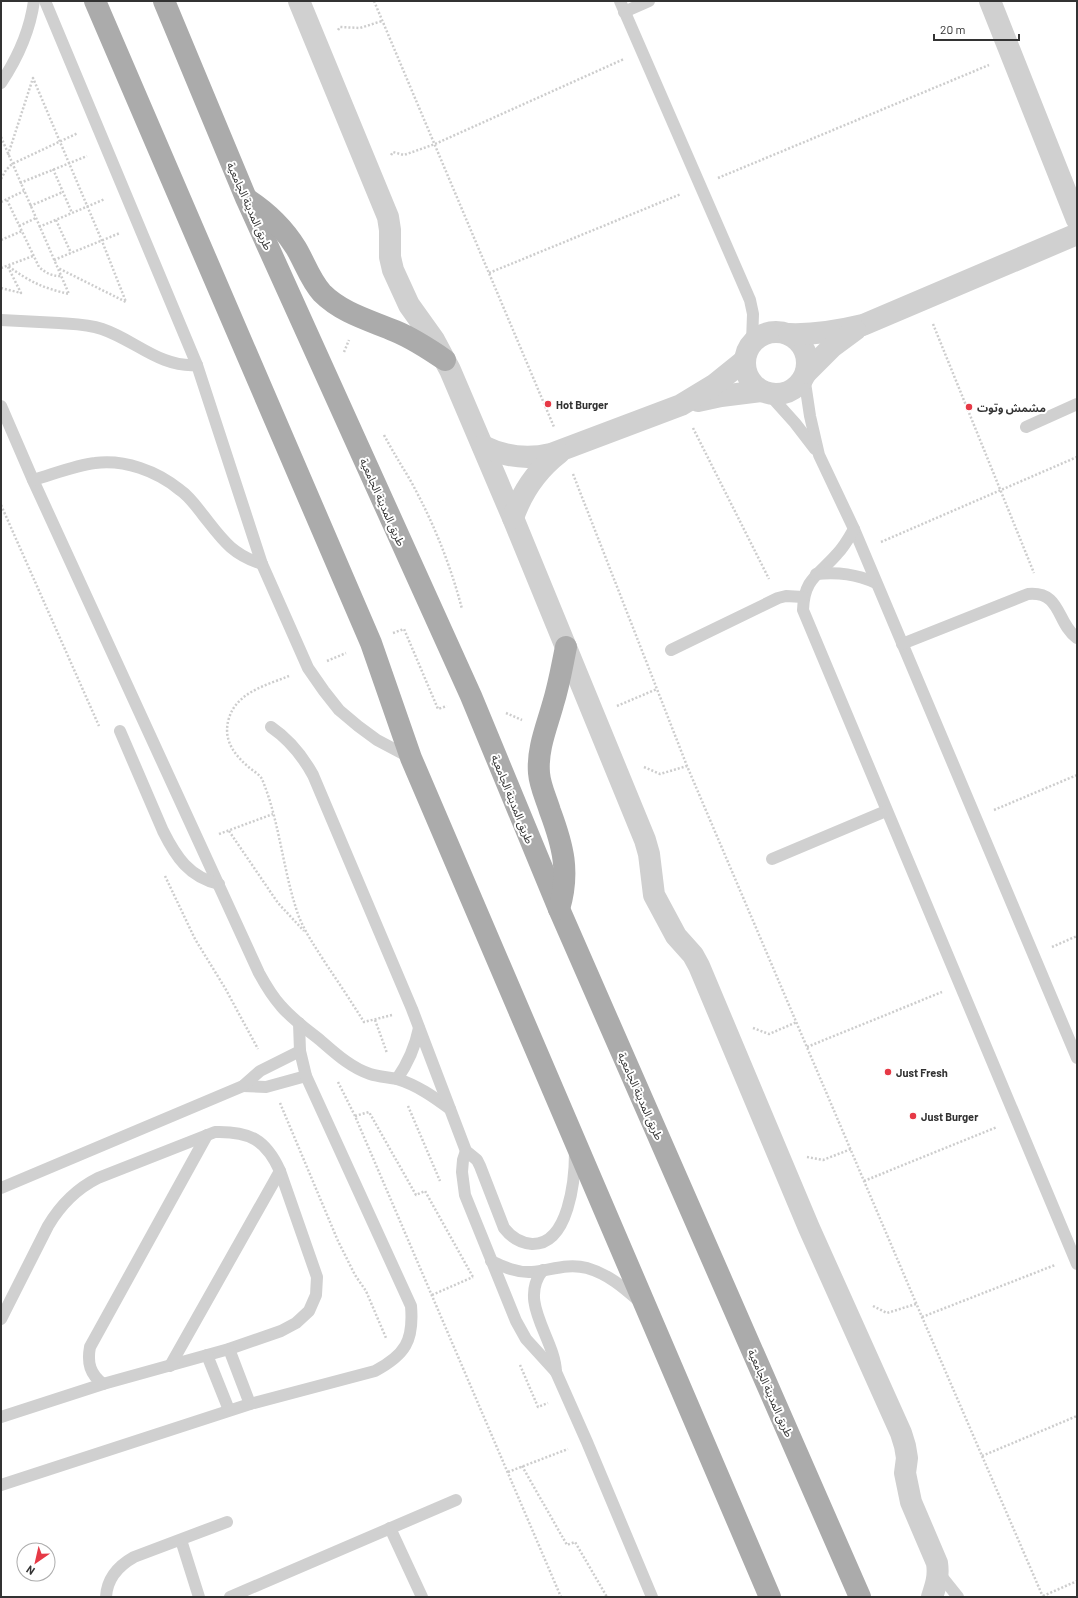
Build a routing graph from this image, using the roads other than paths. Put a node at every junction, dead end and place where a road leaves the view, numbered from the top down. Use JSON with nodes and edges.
{"nodes":[{"id":1,"x":34,"y":1,"type":"edge"},
{"id":2,"x":45,"y":1,"type":"edge"},
{"id":3,"x":95,"y":1,"type":"edge"},
{"id":4,"x":164,"y":1,"type":"edge"},
{"id":5,"x":299,"y":1,"type":"edge"},
{"id":6,"x":649,"y":1,"type":"edge"},
{"id":7,"x":990,"y":1,"type":"edge"},
{"id":8,"x":622,"y":6,"type":"edge"},
{"id":9,"x":1,"y":83,"type":"edge"},
{"id":10,"x":246,"y":198,"type":"junction"},
{"id":11,"x":1077,"y":220,"type":"edge"},
{"id":12,"x":1077,"y":234,"type":"edge"},
{"id":13,"x":1,"y":320,"type":"edge"},
{"id":14,"x":863,"y":325,"type":"junction"},
{"id":15,"x":789,"y":334,"type":"junction"},
{"id":16,"x":748,"y":351,"type":"junction"},
{"id":17,"x":445,"y":360,"type":"junction"},
{"id":18,"x":197,"y":366,"type":"junction"},
{"id":19,"x":805,"y":374,"type":"junction"},
{"id":20,"x":765,"y":392,"type":"junction"},
{"id":21,"x":1077,"y":404,"type":"edge"},
{"id":22,"x":681,"y":405,"type":"junction"},
{"id":23,"x":1,"y":406,"type":"edge"},
{"id":24,"x":1026,"y":427,"type":"dead end"},
{"id":25,"x":483,"y":446,"type":"junction"},
{"id":26,"x":564,"y":450,"type":"junction"},
{"id":27,"x":819,"y":455,"type":"junction"},
{"id":28,"x":33,"y":480,"type":"junction"},
{"id":29,"x":513,"y":518,"type":"junction"},
{"id":30,"x":854,"y":529,"type":"junction"},
{"id":31,"x":262,"y":564,"type":"junction"},
{"id":32,"x":815,"y":574,"type":"junction"},
{"id":33,"x":876,"y":583,"type":"junction"},
{"id":34,"x":803,"y":597,"type":"junction"},
{"id":35,"x":1077,"y":638,"type":"edge"},
{"id":36,"x":902,"y":644,"type":"junction"},
{"id":37,"x":566,"y":647,"type":"junction"},
{"id":38,"x":671,"y":650,"type":"dead end"},
{"id":39,"x":271,"y":727,"type":"dead end"},
{"id":40,"x":120,"y":731,"type":"dead end"},
{"id":41,"x":411,"y":758,"type":"junction"},
{"id":42,"x":886,"y":811,"type":"junction"},
{"id":43,"x":772,"y":859,"type":"dead end"},
{"id":44,"x":219,"y":884,"type":"junction"},
{"id":45,"x":559,"y":909,"type":"junction"},
{"id":46,"x":299,"y":1023,"type":"junction"},
{"id":47,"x":419,"y":1028,"type":"junction"},
{"id":48,"x":300,"y":1051,"type":"junction"},
{"id":49,"x":1077,"y":1058,"type":"edge"},
{"id":50,"x":306,"y":1076,"type":"junction"},
{"id":51,"x":396,"y":1079,"type":"junction"},
{"id":52,"x":243,"y":1086,"type":"junction"},
{"id":53,"x":450,"y":1109,"type":"junction"},
{"id":54,"x":207,"y":1135,"type":"junction"},
{"id":55,"x":575,"y":1143,"type":"junction"},
{"id":56,"x":466,"y":1151,"type":"junction"},
{"id":57,"x":280,"y":1171,"type":"junction"},
{"id":58,"x":1,"y":1188,"type":"edge"},
{"id":59,"x":491,"y":1260,"type":"junction"},
{"id":60,"x":1076,"y":1261,"type":"edge"},
{"id":61,"x":543,"y":1270,"type":"junction"},
{"id":62,"x":646,"y":1308,"type":"junction"},
{"id":63,"x":1,"y":1319,"type":"edge"},
{"id":64,"x":229,"y":1349,"type":"junction"},
{"id":65,"x":207,"y":1355,"type":"junction"},
{"id":66,"x":170,"y":1366,"type":"junction"},
{"id":67,"x":556,"y":1372,"type":"junction"},
{"id":68,"x":103,"y":1384,"type":"junction"},
{"id":69,"x":250,"y":1404,"type":"junction"},
{"id":70,"x":229,"y":1410,"type":"junction"},
{"id":71,"x":1,"y":1417,"type":"edge"},
{"id":72,"x":1,"y":1485,"type":"edge"},
{"id":73,"x":456,"y":1500,"type":"dead end"},
{"id":74,"x":226,"y":1522,"type":"dead end"},
{"id":75,"x":390,"y":1528,"type":"junction"},
{"id":76,"x":180,"y":1540,"type":"junction"},
{"id":77,"x":938,"y":1572,"type":"junction"},
{"id":78,"x":106,"y":1597,"type":"edge"},
{"id":79,"x":200,"y":1597,"type":"edge"},
{"id":80,"x":230,"y":1597,"type":"edge"},
{"id":81,"x":422,"y":1597,"type":"edge"},
{"id":82,"x":652,"y":1597,"type":"edge"},
{"id":83,"x":770,"y":1597,"type":"edge"},
{"id":84,"x":860,"y":1597,"type":"edge"},
{"id":85,"x":932,"y":1597,"type":"edge"},
{"id":86,"x":958,"y":1597,"type":"edge"}],
"edges":[{"from":1,"to":9,"type":"lane"},
{"from":2,"to":18,"type":"lane"},
{"from":3,"to":41,"type":"main road"},
{"from":4,"to":10,"type":"main road","name":"طريق المدينة الجامعية"},
{"from":5,"to":17,"type":"street"},
{"from":6,"to":8,"type":"lane"},
{"from":7,"to":11,"type":"street"},
{"from":8,"to":16,"type":"lane"},
{"from":10,"to":17,"type":"main road"},
{"from":10,"to":45,"type":"main road","name":"طريق المدينة الجامعية"},
{"from":12,"to":14,"type":"street"},
{"from":13,"to":18,"type":"lane"},
{"from":14,"to":15,"type":"street"},
{"from":14,"to":19,"type":"street"},
{"from":15,"to":16,"type":"street"},
{"from":15,"to":19,"type":"street"},
{"from":16,"to":20,"type":"street"},
{"from":16,"to":22,"type":"street"},
{"from":17,"to":25,"type":"street"},
{"from":18,"to":31,"type":"lane"},
{"from":19,"to":20,"type":"street"},
{"from":19,"to":27,"type":"lane"},
{"from":20,"to":22,"type":"street"},
{"from":20,"to":27,"type":"lane"},
{"from":21,"to":24,"type":"lane"},
{"from":22,"to":26,"type":"street"},
{"from":23,"to":28,"type":"lane"},
{"from":25,"to":26,"type":"street"},
{"from":25,"to":29,"type":"street"},
{"from":26,"to":29,"type":"street"},
{"from":27,"to":30,"type":"lane"},
{"from":28,"to":31,"type":"lane"},
{"from":28,"to":44,"type":"lane"},
{"from":29,"to":37,"type":"street"},
{"from":30,"to":32,"type":"lane"},
{"from":30,"to":33,"type":"lane"},
{"from":31,"to":41,"type":"lane"},
{"from":32,"to":33,"type":"lane"},
{"from":32,"to":34,"type":"lane"},
{"from":33,"to":36,"type":"lane"},
{"from":34,"to":38,"type":"lane"},
{"from":34,"to":42,"type":"lane"},
{"from":35,"to":36,"type":"lane"},
{"from":36,"to":49,"type":"lane"},
{"from":37,"to":45,"type":"main road"},
{"from":37,"to":77,"type":"street"},
{"from":39,"to":47,"type":"lane"},
{"from":40,"to":44,"type":"lane"},
{"from":41,"to":55,"type":"main road"},
{"from":42,"to":43,"type":"lane"},
{"from":42,"to":60,"type":"lane"},
{"from":44,"to":46,"type":"lane"},
{"from":45,"to":84,"type":"main road","name":"طريق المدينة الجامعية"},
{"from":46,"to":48,"type":"lane"},
{"from":46,"to":51,"type":"lane"},
{"from":47,"to":51,"type":"lane"},
{"from":47,"to":53,"type":"lane"},
{"from":48,"to":50,"type":"lane"},
{"from":48,"to":52,"type":"lane"},
{"from":50,"to":52,"type":"lane"},
{"from":50,"to":69,"type":"lane"},
{"from":51,"to":53,"type":"lane"},
{"from":52,"to":58,"type":"lane"},
{"from":53,"to":56,"type":"lane"},
{"from":54,"to":57,"type":"lane"},
{"from":54,"to":63,"type":"lane"},
{"from":54,"to":68,"type":"lane"},
{"from":55,"to":56,"type":"lane"},
{"from":55,"to":62,"type":"main road"},
{"from":56,"to":59,"type":"lane"},
{"from":57,"to":64,"type":"lane"},
{"from":57,"to":66,"type":"lane"},
{"from":59,"to":61,"type":"lane"},
{"from":59,"to":67,"type":"lane"},
{"from":61,"to":62,"type":"lane"},
{"from":61,"to":67,"type":"lane"},
{"from":62,"to":83,"type":"main road"},
{"from":64,"to":65,"type":"lane"},
{"from":64,"to":69,"type":"lane"},
{"from":65,"to":66,"type":"lane"},
{"from":65,"to":70,"type":"lane"},
{"from":66,"to":68,"type":"lane"},
{"from":67,"to":82,"type":"lane"},
{"from":68,"to":71,"type":"lane"},
{"from":69,"to":70,"type":"lane"},
{"from":70,"to":72,"type":"lane"},
{"from":73,"to":75,"type":"lane"},
{"from":74,"to":76,"type":"lane"},
{"from":75,"to":80,"type":"lane"},
{"from":75,"to":81,"type":"lane"},
{"from":76,"to":78,"type":"lane"},
{"from":76,"to":79,"type":"lane"},
{"from":77,"to":85,"type":"street"},
{"from":77,"to":86,"type":"lane"}]}
